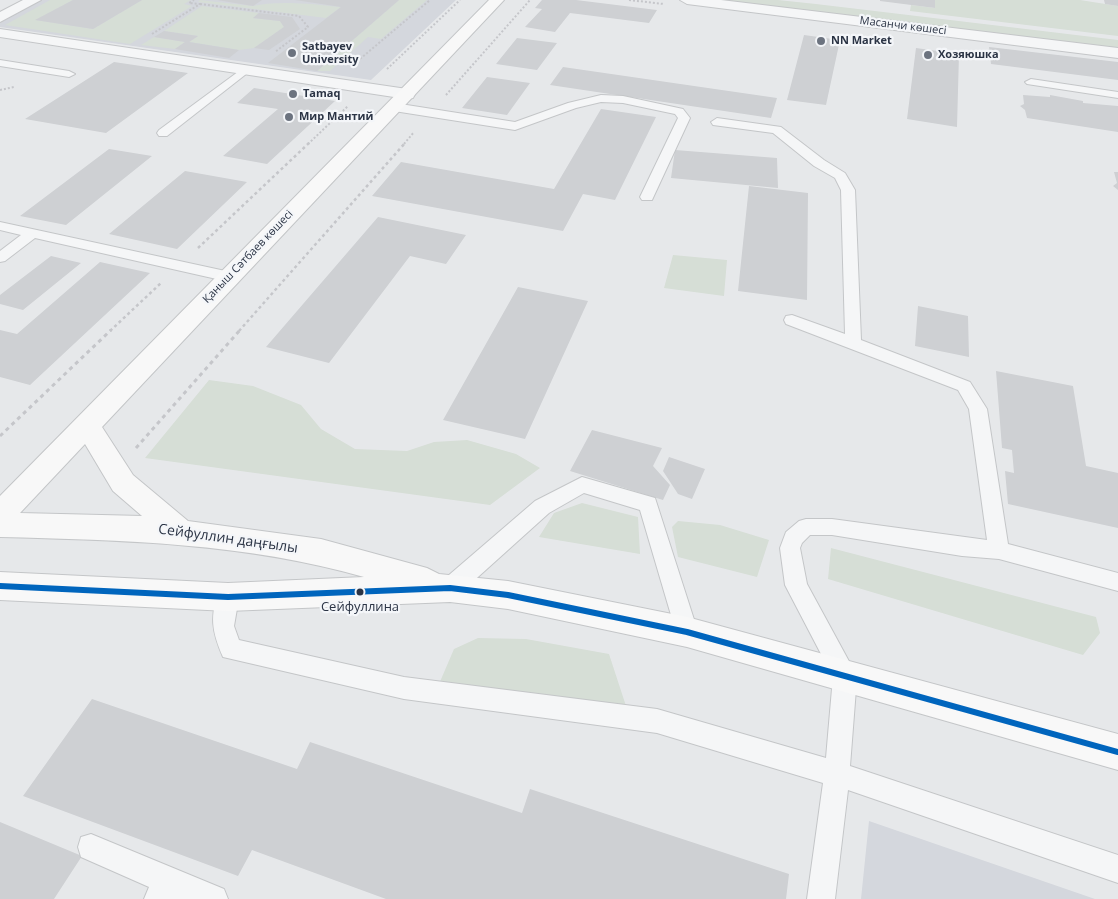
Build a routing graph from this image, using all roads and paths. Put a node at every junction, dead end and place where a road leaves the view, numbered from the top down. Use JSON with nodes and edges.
{"nodes":[{"id":1,"x":34,"y":0,"type":"edge"},
{"id":2,"x":430,"y":0,"type":"edge"},
{"id":3,"x":460,"y":0,"type":"edge"},
{"id":4,"x":497,"y":0,"type":"edge"},
{"id":5,"x":530,"y":0,"type":"edge"},
{"id":6,"x":687,"y":0,"type":"edge"},
{"id":7,"x":795,"y":0,"type":"edge"},
{"id":8,"x":200,"y":4,"type":"dead end"},
{"id":9,"x":0,"y":18,"type":"edge"},
{"id":10,"x":0,"y":33,"type":"edge"},
{"id":11,"x":1118,"y":38,"type":"edge"},
{"id":12,"x":1118,"y":53,"type":"edge"},
{"id":13,"x":271,"y":55,"type":"dead end"},
{"id":14,"x":0,"y":63,"type":"edge"},
{"id":15,"x":351,"y":66,"type":"dead end"},
{"id":16,"x":246,"y":69,"type":"junction"},
{"id":17,"x":69,"y":74,"type":"dead end"},
{"id":18,"x":1032,"y":82,"type":"dead end"},
{"id":19,"x":368,"y":88,"type":"junction"},
{"id":20,"x":1118,"y":95,"type":"edge"},
{"id":21,"x":401,"y":100,"type":"junction"},
{"id":22,"x":431,"y":112,"type":"junction"},
{"id":23,"x":717,"y":122,"type":"dead end"},
{"id":24,"x":163,"y":133,"type":"dead end"},
{"id":25,"x":647,"y":197,"type":"dead end"},
{"id":26,"x":0,"y":226,"type":"edge"},
{"id":27,"x":32,"y":233,"type":"junction"},
{"id":28,"x":0,"y":258,"type":"edge"},
{"id":29,"x":179,"y":266,"type":"junction"},
{"id":30,"x":230,"y":277,"type":"junction"},
{"id":31,"x":792,"y":320,"type":"dead end"},
{"id":32,"x":853,"y":342,"type":"junction"},
{"id":33,"x":86,"y":426,"type":"junction"},
{"id":34,"x":0,"y":436,"type":"edge"},
{"id":35,"x":133,"y":451,"type":"dead end"},
{"id":36,"x":0,"y":516,"type":"edge"},
{"id":37,"x":0,"y":525,"type":"edge"},
{"id":38,"x":181,"y":532,"type":"junction"},
{"id":39,"x":999,"y":550,"type":"junction"},
{"id":40,"x":1118,"y":582,"type":"edge"},
{"id":41,"x":0,"y":586,"type":"edge"},
{"id":42,"x":450,"y":588,"type":"junction"},
{"id":43,"x":228,"y":597,"type":"junction"},
{"id":44,"x":687,"y":632,"type":"junction"},
{"id":45,"x":846,"y":676,"type":"junction"},
{"id":46,"x":1118,"y":752,"type":"edge"},
{"id":47,"x":837,"y":774,"type":"junction"},
{"id":48,"x":92,"y":847,"type":"dead end"},
{"id":49,"x":1118,"y":870,"type":"edge"},
{"id":50,"x":163,"y":890,"type":"edge"},
{"id":51,"x":214,"y":899,"type":"edge"},
{"id":52,"x":821,"y":899,"type":"edge"}],
"edges":[{"from":1,"to":9,"type":"street"},
{"from":2,"to":15,"type":"path"},
{"from":3,"to":19,"type":"path"},
{"from":4,"to":21,"type":"main road","name":"Қаныш Сәтбаев көшесі"},
{"from":5,"to":22,"type":"path"},
{"from":6,"to":12,"type":"street","name":"Масанчи көшесі"},
{"from":7,"to":11,"type":"street","name":"Масанчи көшесі"},
{"from":8,"to":13,"type":"path"},
{"from":10,"to":16,"type":"street"},
{"from":14,"to":17,"type":"lane"},
{"from":16,"to":19,"type":"street"},
{"from":16,"to":24,"type":"lane"},
{"from":18,"to":20,"type":"lane"},
{"from":19,"to":21,"type":"street"},
{"from":19,"to":29,"type":"path"},
{"from":21,"to":22,"type":"lane"},
{"from":21,"to":30,"type":"main road","name":"Қаныш Сәтбаев көшесі"},
{"from":22,"to":25,"type":"lane"},
{"from":22,"to":35,"type":"path"},
{"from":23,"to":32,"type":"lane"},
{"from":26,"to":27,"type":"lane"},
{"from":27,"to":28,"type":"lane"},
{"from":27,"to":29,"type":"lane"},
{"from":29,"to":30,"type":"lane"},
{"from":29,"to":34,"type":"path"},
{"from":30,"to":33,"type":"main road","name":"Қаныш Сәтбаев көшесі"},
{"from":31,"to":32,"type":"lane"},
{"from":32,"to":39,"type":"lane"},
{"from":33,"to":36,"type":"main road","name":"Қаныш Сәтбаев көшесі"},
{"from":33,"to":38,"type":"main road"},
{"from":37,"to":38,"type":"main road","name":"Сейфуллин даңғылы"},
{"from":38,"to":42,"type":"main road","name":"Сейфуллин даңғылы"},
{"from":39,"to":40,"type":"lane"},
{"from":39,"to":45,"type":"lane"},
{"from":41,"to":43,"type":"main road","name":"Сейфуллин даңғылы"},
{"from":42,"to":43,"type":"main road","name":"Сейфуллин даңғылы"},
{"from":42,"to":44,"type":"main road","name":"Сейфуллин даңғылы"},
{"from":42,"to":44,"type":"lane"},
{"from":43,"to":47,"type":"lane"},
{"from":44,"to":45,"type":"main road","name":"Сейфуллин даңғылы"},
{"from":45,"to":46,"type":"main road","name":"Сейфуллин даңғылы"},
{"from":45,"to":47,"type":"lane"},
{"from":47,"to":49,"type":"lane"},
{"from":47,"to":52,"type":"lane"},
{"from":48,"to":50,"type":"lane"},
{"from":50,"to":51,"type":"lane"}]}
